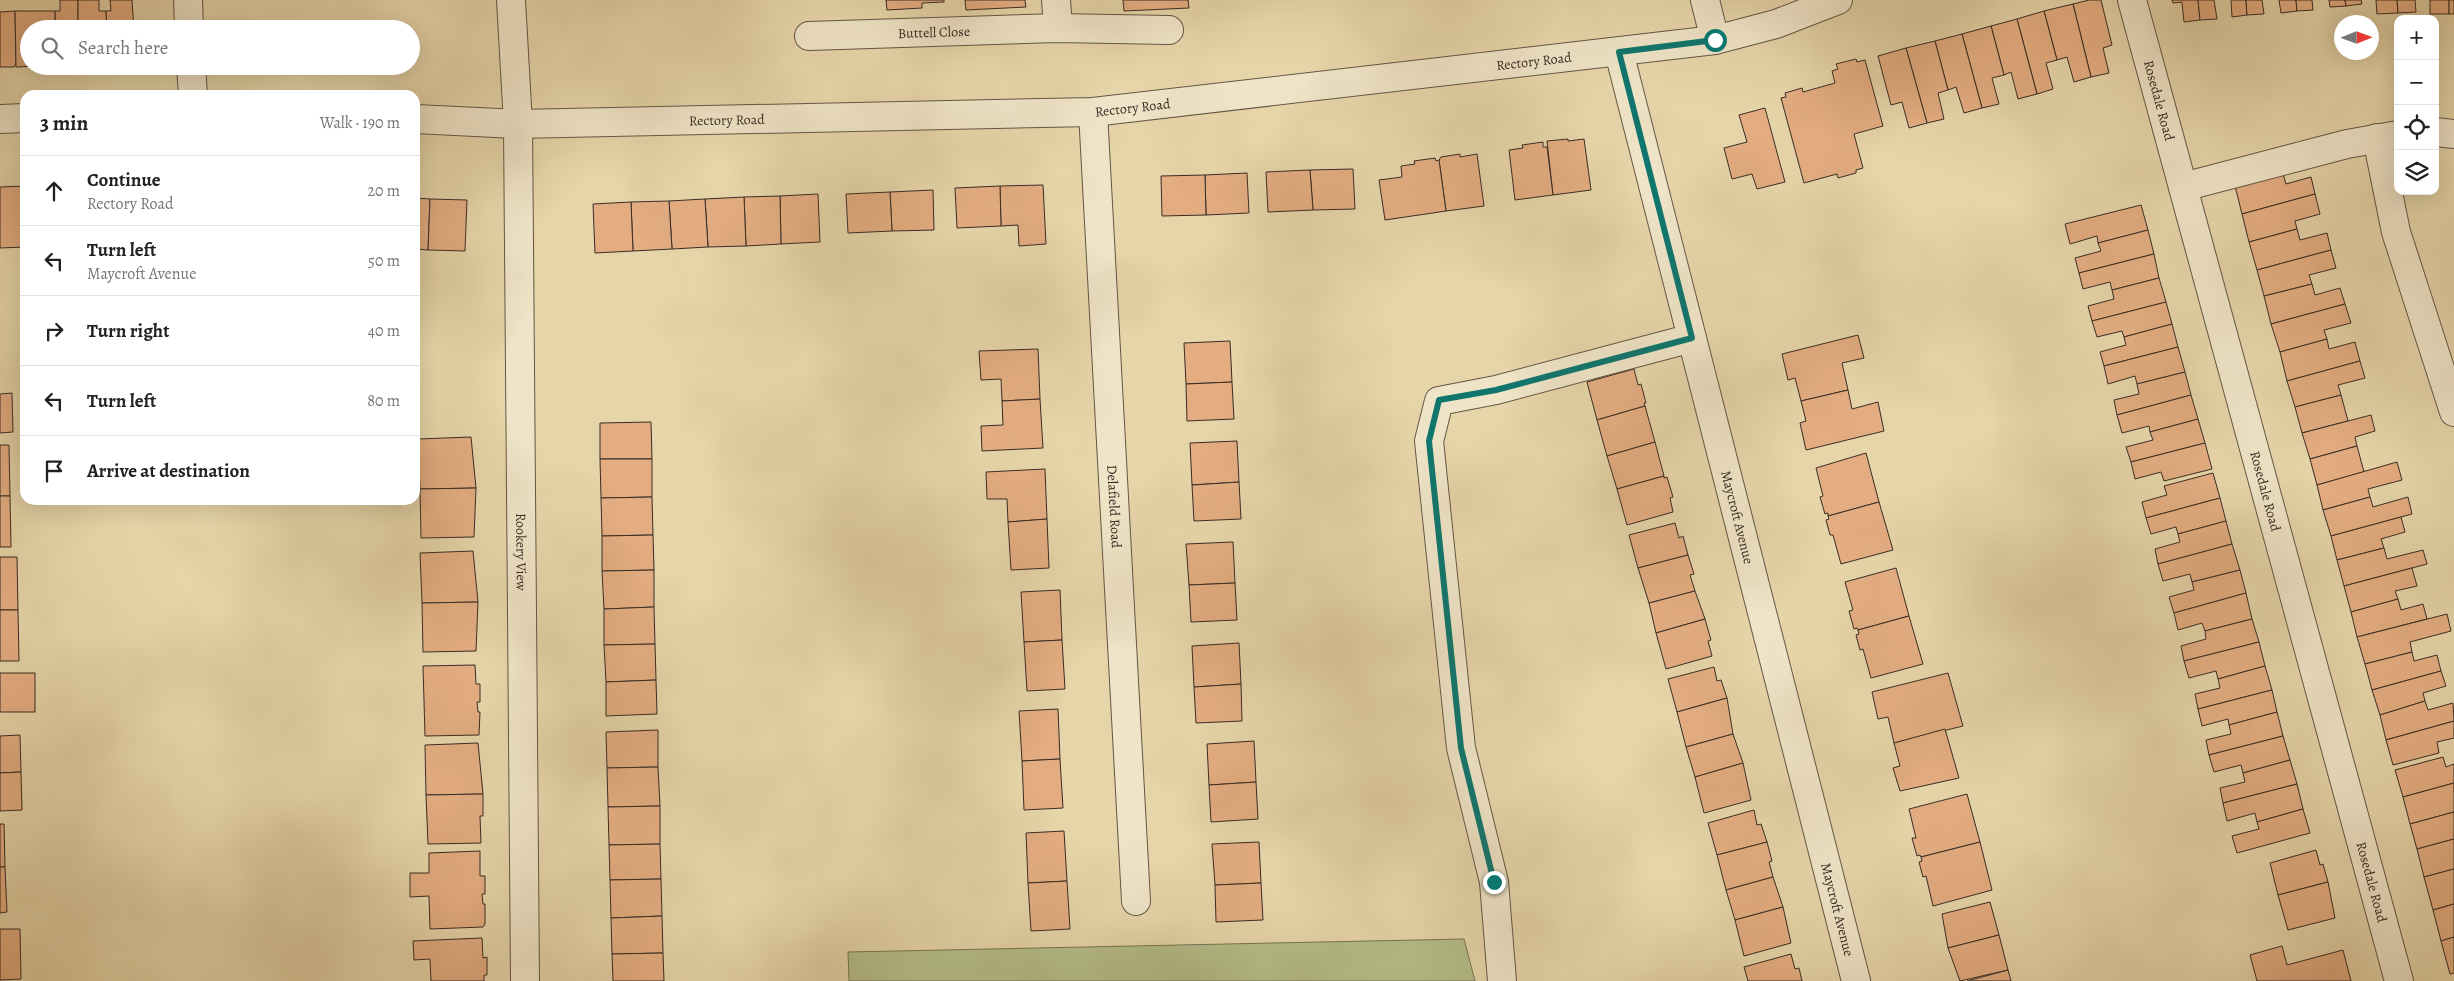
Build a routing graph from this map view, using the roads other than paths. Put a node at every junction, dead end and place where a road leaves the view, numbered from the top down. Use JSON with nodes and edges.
{"nodes":[{"id":1,"x":188,"y":0,"type":"edge"},
{"id":2,"x":511,"y":0,"type":"edge"},
{"id":3,"x":1056,"y":0,"type":"edge"},
{"id":4,"x":1705,"y":0,"type":"edge"},
{"id":5,"x":1838,"y":0,"type":"edge"},
{"id":6,"x":2132,"y":0,"type":"edge"},
{"id":7,"x":189,"y":20,"type":"edge"},
{"id":8,"x":1058,"y":28,"type":"junction"},
{"id":9,"x":1169,"y":30,"type":"dead end"},
{"id":10,"x":809,"y":36,"type":"dead end"},
{"id":11,"x":1715,"y":40,"type":"junction"},
{"id":12,"x":1619,"y":52,"type":"junction"},
{"id":13,"x":192,"y":75,"type":"edge"},
{"id":14,"x":193,"y":90,"type":"edge"},
{"id":15,"x":1094,"y":112,"type":"junction"},
{"id":16,"x":20,"y":118,"type":"edge"},
{"id":17,"x":0,"y":119,"type":"edge"},
{"id":18,"x":420,"y":119,"type":"edge"},
{"id":19,"x":518,"y":124,"type":"junction"},
{"id":20,"x":2439,"y":132,"type":"edge"},
{"id":21,"x":2454,"y":134,"type":"edge"},
{"id":22,"x":2387,"y":137,"type":"edge"},
{"id":23,"x":2183,"y":187,"type":"junction"},
{"id":24,"x":1692,"y":338,"type":"junction"},
{"id":25,"x":2454,"y":412,"type":"edge"},
{"id":26,"x":1136,"y":902,"type":"dead end"},
{"id":27,"x":524,"y":981,"type":"edge"},
{"id":28,"x":1502,"y":981,"type":"edge"},
{"id":29,"x":1856,"y":981,"type":"edge"},
{"id":30,"x":2399,"y":981,"type":"edge"}],
"edges":[{"from":1,"to":7,"type":"street"},
{"from":2,"to":19,"type":"street","name":"Rookery View"},
{"from":3,"to":8,"type":"street"},
{"from":4,"to":11,"type":"street"},
{"from":5,"to":11,"type":"street","name":"Rectory Road"},
{"from":6,"to":23,"type":"street","name":"Rosedale Road"},
{"from":8,"to":9,"type":"street","name":"Buttell Close"},
{"from":8,"to":10,"type":"street","name":"Buttell Close"},
{"from":11,"to":12,"type":"street","name":"Rectory Road"},
{"from":12,"to":15,"type":"street","name":"Rectory Road"},
{"from":12,"to":24,"type":"street","name":"Maycroft Avenue"},
{"from":13,"to":14,"type":"street"},
{"from":15,"to":19,"type":"street","name":"Rectory Road"},
{"from":15,"to":26,"type":"street","name":"Delafield Road"},
{"from":16,"to":17,"type":"street"},
{"from":18,"to":19,"type":"street","name":"Rectory Road"},
{"from":19,"to":27,"type":"street","name":"Rookery View"},
{"from":20,"to":21,"type":"street"},
{"from":22,"to":23,"type":"street"},
{"from":22,"to":25,"type":"street"},
{"from":23,"to":30,"type":"street","name":"Rosedale Road"},
{"from":24,"to":28,"type":"street"},
{"from":24,"to":29,"type":"street","name":"Maycroft Avenue"}]}
